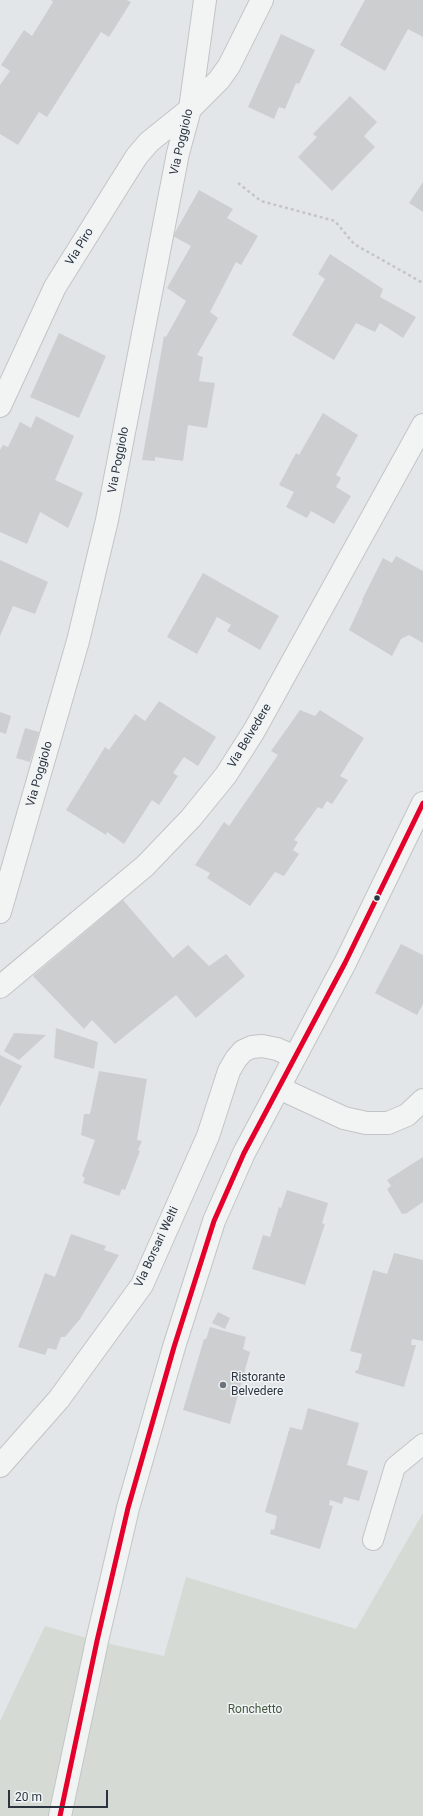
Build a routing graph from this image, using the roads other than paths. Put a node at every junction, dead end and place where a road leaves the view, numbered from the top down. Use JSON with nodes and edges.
{"nodes":[{"id":1,"x":205,"y":0,"type":"edge"},
{"id":2,"x":262,"y":0,"type":"edge"},
{"id":3,"x":190,"y":109,"type":"junction"},
{"id":4,"x":0,"y":406,"type":"edge"},
{"id":5,"x":423,"y":425,"type":"edge"},
{"id":6,"x":423,"y":803,"type":"edge"},
{"id":7,"x":0,"y":912,"type":"edge"},
{"id":8,"x":0,"y":987,"type":"edge"},
{"id":9,"x":295,"y":1057,"type":"junction"},
{"id":10,"x":279,"y":1088,"type":"junction"},
{"id":11,"x":423,"y":1100,"type":"edge"},
{"id":12,"x":423,"y":1444,"type":"edge"},
{"id":13,"x":0,"y":1466,"type":"edge"},
{"id":14,"x":373,"y":1540,"type":"dead end"},
{"id":15,"x":60,"y":1816,"type":"edge"}],
"edges":[{"from":1,"to":3,"type":"street","name":"Via Poggiolo"},
{"from":2,"to":3,"type":"street","name":"Via Piro"},
{"from":3,"to":4,"type":"street","name":"Via Piro"},
{"from":3,"to":7,"type":"street","name":"Via Poggiolo"},
{"from":5,"to":8,"type":"street","name":"Via Belvedere"},
{"from":6,"to":9,"type":"street"},
{"from":9,"to":10,"type":"street"},
{"from":9,"to":13,"type":"street","name":"Via Borsari Welti"},
{"from":10,"to":11,"type":"street"},
{"from":10,"to":15,"type":"street"},
{"from":12,"to":14,"type":"lane"}]}
